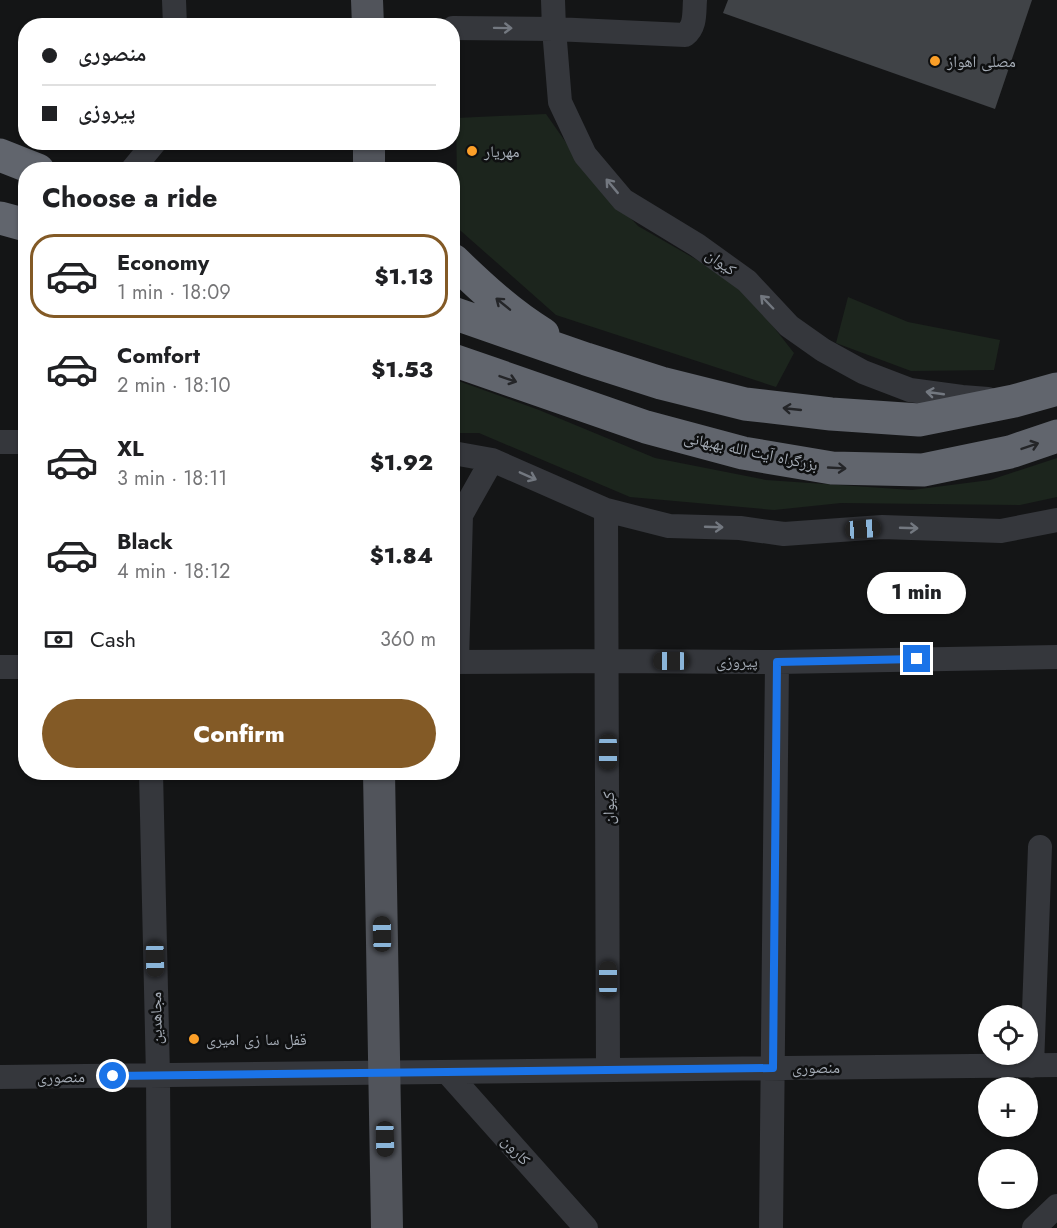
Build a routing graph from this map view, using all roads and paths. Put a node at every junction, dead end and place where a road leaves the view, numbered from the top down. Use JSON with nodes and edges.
{"nodes":[{"id":1,"x":174,"y":0,"type":"edge"},
{"id":2,"x":367,"y":0,"type":"edge"},
{"id":3,"x":553,"y":0,"type":"edge"},
{"id":4,"x":695,"y":0,"type":"edge"},
{"id":5,"x":175,"y":18,"type":"edge"},
{"id":6,"x":368,"y":18,"type":"edge"},
{"id":7,"x":460,"y":28,"type":"edge"},
{"id":8,"x":554,"y":29,"type":"junction"},
{"id":9,"x":148,"y":150,"type":"edge"},
{"id":10,"x":0,"y":155,"type":"edge"},
{"id":11,"x":18,"y":162,"type":"edge"},
{"id":12,"x":138,"y":162,"type":"edge"},
{"id":13,"x":0,"y":218,"type":"edge"},
{"id":14,"x":18,"y":223,"type":"edge"},
{"id":15,"x":460,"y":267,"type":"edge"},
{"id":16,"x":460,"y":315,"type":"edge"},
{"id":17,"x":586,"y":359,"type":"junction"},
{"id":18,"x":460,"y":362,"type":"edge"},
{"id":19,"x":1057,"y":389,"type":"edge"},
{"id":20,"x":1014,"y":401,"type":"junction"},
{"id":21,"x":1057,"y":436,"type":"edge"},
{"id":22,"x":0,"y":442,"type":"edge"},
{"id":23,"x":18,"y":442,"type":"edge"},
{"id":24,"x":460,"y":454,"type":"edge"},
{"id":25,"x":492,"y":460,"type":"junction"},
{"id":26,"x":606,"y":510,"type":"junction"},
{"id":27,"x":1057,"y":520,"type":"edge"},
{"id":28,"x":460,"y":540,"type":"edge"},
{"id":29,"x":1057,"y":657,"type":"edge"},
{"id":30,"x":607,"y":661,"type":"junction"},
{"id":31,"x":460,"y":662,"type":"edge"},
{"id":32,"x":777,"y":662,"type":"junction"},
{"id":33,"x":0,"y":667,"type":"edge"},
{"id":34,"x":18,"y":667,"type":"edge"},
{"id":35,"x":151,"y":780,"type":"edge"},
{"id":36,"x":379,"y":780,"type":"edge"},
{"id":37,"x":1040,"y":847,"type":"dead end"},
{"id":38,"x":1057,"y":1065,"type":"edge"},
{"id":39,"x":1032,"y":1066,"type":"junction"},
{"id":40,"x":773,"y":1068,"type":"junction"},
{"id":41,"x":608,"y":1070,"type":"junction"},
{"id":42,"x":447,"y":1072,"type":"junction"},
{"id":43,"x":384,"y":1073,"type":"junction"},
{"id":44,"x":158,"y":1076,"type":"junction"},
{"id":45,"x":0,"y":1077,"type":"edge"},
{"id":46,"x":1057,"y":1206,"type":"edge"},
{"id":47,"x":159,"y":1228,"type":"edge"},
{"id":48,"x":387,"y":1228,"type":"edge"},
{"id":49,"x":586,"y":1228,"type":"edge"},
{"id":50,"x":771,"y":1228,"type":"edge"},
{"id":51,"x":1034,"y":1228,"type":"edge"}],
"edges":[{"from":1,"to":5,"type":"street"},
{"from":2,"to":6,"type":"main road"},
{"from":3,"to":8,"type":"street","name":"کیوان"},
{"from":4,"to":8,"type":"street"},
{"from":7,"to":8,"type":"street","one_way":true},
{"from":20,"to":8,"type":"street","name":"کیوان","one_way":true},
{"from":9,"to":12,"type":"street"},
{"from":10,"to":11,"type":"highway"},
{"from":13,"to":14,"type":"highway"},
{"from":17,"to":15,"type":"highway","one_way":true},
{"from":16,"to":17,"type":"highway"},
{"from":20,"to":17,"type":"highway","one_way":true},
{"from":18,"to":21,"type":"highway","name":"بزرگراه آیت الله بهبهانی","one_way":true},
{"from":19,"to":20,"type":"highway"},
{"from":22,"to":23,"type":"street"},
{"from":24,"to":25,"type":"street"},
{"from":25,"to":26,"type":"street","one_way":true},
{"from":25,"to":28,"type":"street"},
{"from":26,"to":27,"type":"street","one_way":true},
{"from":26,"to":30,"type":"street","name":"کیوان"},
{"from":29,"to":32,"type":"street","name":"پیروزی"},
{"from":30,"to":31,"type":"street","name":"پیروزی"},
{"from":30,"to":32,"type":"street","name":"پیروزی"},
{"from":30,"to":41,"type":"street","name":"کیوان"},
{"from":32,"to":40,"type":"street"},
{"from":33,"to":34,"type":"street"},
{"from":35,"to":44,"type":"street","name":"مجاهدین"},
{"from":36,"to":43,"type":"main road"},
{"from":37,"to":39,"type":"street"},
{"from":38,"to":39,"type":"street","name":"منصوری"},
{"from":39,"to":40,"type":"street","name":"منصوری"},
{"from":40,"to":41,"type":"street","name":"منصوری"},
{"from":40,"to":50,"type":"street"},
{"from":41,"to":42,"type":"street","name":"منصوری"},
{"from":42,"to":43,"type":"street","name":"منصوری"},
{"from":42,"to":49,"type":"street","name":"کارون"},
{"from":43,"to":44,"type":"street","name":"منصوری"},
{"from":43,"to":48,"type":"main road"},
{"from":44,"to":45,"type":"street","name":"منصوری"},
{"from":44,"to":47,"type":"street","name":"مجاهدین"},
{"from":46,"to":51,"type":"street"}]}
